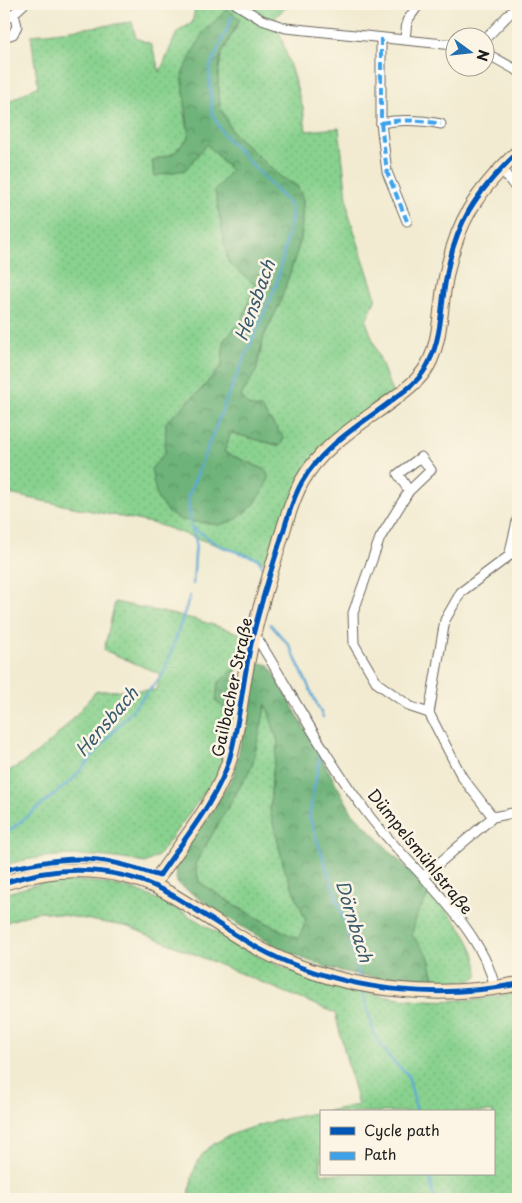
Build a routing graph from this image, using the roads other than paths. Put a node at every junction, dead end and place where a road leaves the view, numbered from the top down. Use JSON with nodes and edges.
{"nodes":[{"id":1,"x":24,"y":4,"type":"edge"},
{"id":2,"x":236,"y":4,"type":"edge"},
{"id":3,"x":419,"y":4,"type":"edge"},
{"id":4,"x":518,"y":5,"type":"edge"},
{"id":5,"x":8,"y":14,"type":"edge"},
{"id":6,"x":494,"y":30,"type":"edge"},
{"id":7,"x":4,"y":37,"type":"edge"},
{"id":8,"x":381,"y":38,"type":"junction"},
{"id":9,"x":405,"y":39,"type":"junction"},
{"id":10,"x":444,"y":44,"type":"edge"},
{"id":11,"x":494,"y":57,"type":"edge"},
{"id":12,"x":518,"y":70,"type":"edge"},
{"id":13,"x":381,"y":122,"type":"junction"},
{"id":14,"x":441,"y":124,"type":"dead end"},
{"id":15,"x":518,"y":152,"type":"edge"},
{"id":16,"x":502,"y":168,"type":"junction"},
{"id":17,"x":518,"y":192,"type":"edge"},
{"id":18,"x":407,"y":221,"type":"dead end"},
{"id":19,"x":409,"y":491,"type":"dead end"},
{"id":20,"x":518,"y":517,"type":"edge"},
{"id":21,"x":514,"y":558,"type":"edge"},
{"id":22,"x":254,"y":633,"type":"junction"},
{"id":23,"x":429,"y":713,"type":"junction"},
{"id":24,"x":518,"y":812,"type":"edge"},
{"id":25,"x":493,"y":817,"type":"junction"},
{"id":26,"x":424,"y":876,"type":"junction"},
{"id":27,"x":4,"y":883,"type":"edge"},
{"id":28,"x":153,"y":885,"type":"junction"},
{"id":29,"x":518,"y":984,"type":"edge"},
{"id":30,"x":494,"y":988,"type":"junction"}],
"edges":[{"from":1,"to":5,"type":"street"},
{"from":2,"to":8,"type":"street"},
{"from":3,"to":9,"type":"street"},
{"from":4,"to":6,"type":"street"},
{"from":5,"to":7,"type":"street"},
{"from":8,"to":9,"type":"street"},
{"from":8,"to":13,"type":"street"},
{"from":9,"to":10,"type":"street"},
{"from":11,"to":12,"type":"street"},
{"from":13,"to":14,"type":"street"},
{"from":13,"to":18,"type":"street"},
{"from":15,"to":16,"type":"street","name":"Gailbacher Straße"},
{"from":16,"to":17,"type":"street"},
{"from":16,"to":22,"type":"street","name":"Gailbacher Straße"},
{"from":19,"to":23,"type":"street"},
{"from":20,"to":21,"type":"street"},
{"from":21,"to":23,"type":"street"},
{"from":22,"to":26,"type":"street","name":"Dümpelsmühlstraße"},
{"from":22,"to":28,"type":"street","name":"Gailbacher Straße"},
{"from":23,"to":25,"type":"street"},
{"from":24,"to":25,"type":"street"},
{"from":25,"to":26,"type":"street"},
{"from":26,"to":30,"type":"street","name":"Dümpelsmühlstraße"},
{"from":27,"to":28,"type":"street"},
{"from":28,"to":30,"type":"street"},
{"from":29,"to":30,"type":"street"}]}
